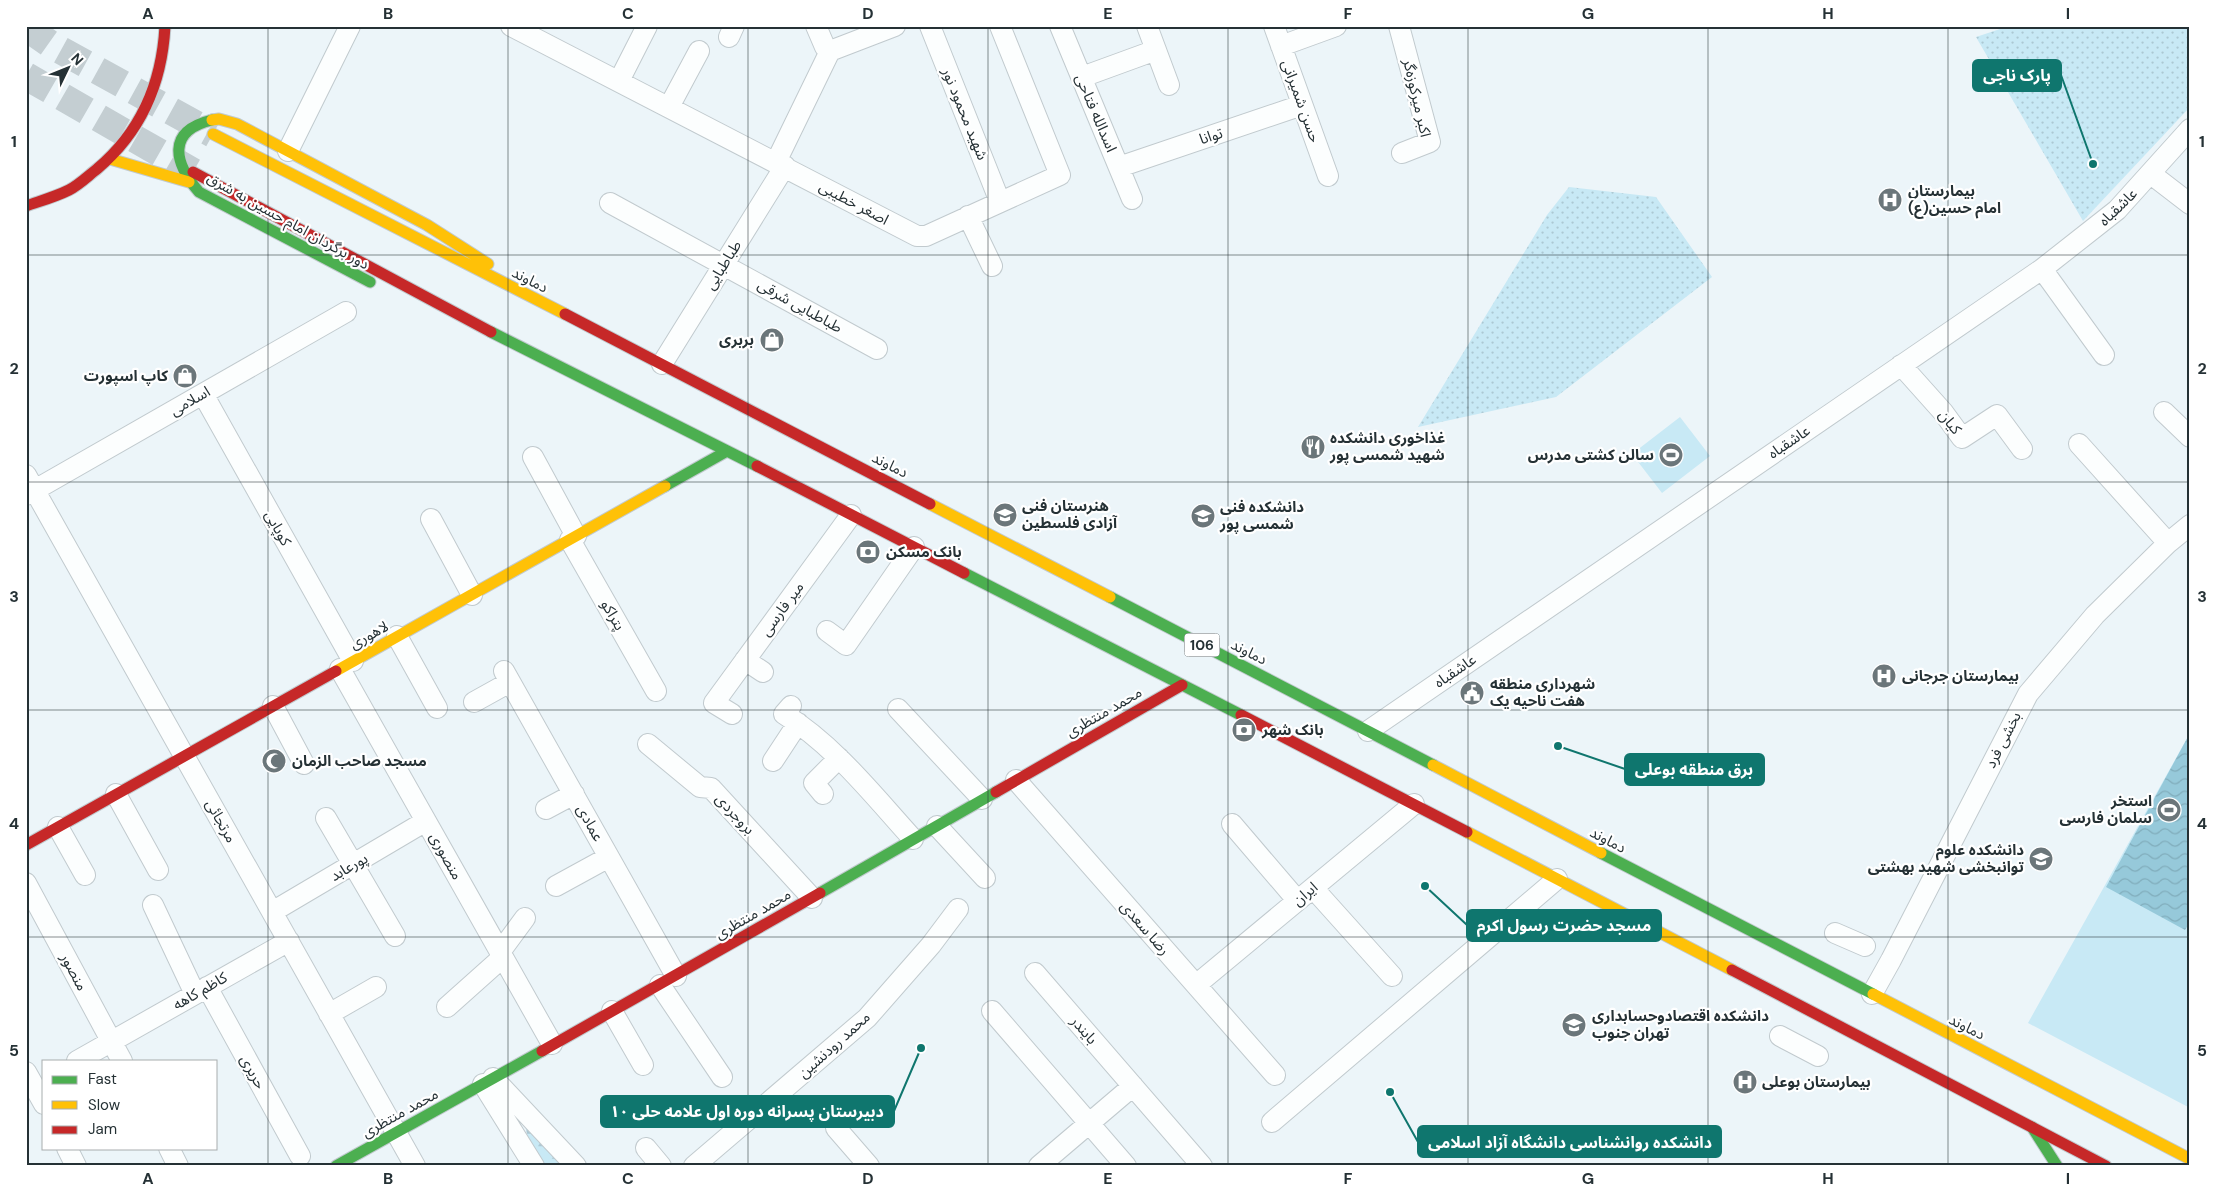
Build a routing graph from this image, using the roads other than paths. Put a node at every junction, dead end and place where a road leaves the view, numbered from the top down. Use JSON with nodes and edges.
{"nodes":[{"id":1,"x":165,"y":26,"type":"edge"},
{"id":2,"x":350,"y":26,"type":"edge"},
{"id":3,"x":511,"y":26,"type":"edge"},
{"id":4,"x":647,"y":26,"type":"edge"},
{"id":5,"x":816,"y":26,"type":"edge"},
{"id":6,"x":895,"y":26,"type":"edge"},
{"id":7,"x":930,"y":26,"type":"edge"},
{"id":8,"x":1000,"y":26,"type":"edge"},
{"id":9,"x":1060,"y":26,"type":"edge"},
{"id":10,"x":1147,"y":26,"type":"edge"},
{"id":11,"x":1274,"y":26,"type":"edge"},
{"id":12,"x":1336,"y":26,"type":"edge"},
{"id":13,"x":1399,"y":26,"type":"edge"},
{"id":14,"x":1281,"y":46,"type":"junction"},
{"id":15,"x":1156,"y":50,"type":"junction"},
{"id":16,"x":699,"y":51,"type":"dead end"},
{"id":17,"x":830,"y":51,"type":"junction"},
{"id":18,"x":1082,"y":77,"type":"junction"},
{"id":19,"x":619,"y":81,"type":"junction"},
{"id":20,"x":1169,"y":85,"type":"dead end"},
{"id":21,"x":1302,"y":105,"type":"junction"},
{"id":22,"x":669,"y":107,"type":"junction"},
{"id":23,"x":2190,"y":129,"type":"edge"},
{"id":24,"x":213,"y":134,"type":"tunnel mouth"},
{"id":25,"x":288,"y":151,"type":"junction"},
{"id":26,"x":1402,"y":153,"type":"dead end"},
{"id":27,"x":110,"y":159,"type":"junction"},
{"id":28,"x":780,"y":164,"type":"junction"},
{"id":29,"x":1119,"y":167,"type":"junction"},
{"id":30,"x":2151,"y":174,"type":"junction"},
{"id":31,"x":1328,"y":176,"type":"dead end"},
{"id":32,"x":191,"y":177,"type":"junction"},
{"id":33,"x":1132,"y":199,"type":"dead end"},
{"id":34,"x":1000,"y":202,"type":"junction"},
{"id":35,"x":610,"y":203,"type":"dead end"},
{"id":36,"x":2190,"y":204,"type":"edge"},
{"id":37,"x":26,"y":206,"type":"edge"},
{"id":38,"x":968,"y":216,"type":"junction"},
{"id":39,"x":724,"y":264,"type":"junction"},
{"id":40,"x":992,"y":266,"type":"dead end"},
{"id":41,"x":2042,"y":269,"type":"junction"},
{"id":42,"x":384,"y":290,"type":"dead end"},
{"id":43,"x":522,"y":292,"type":"junction"},
{"id":44,"x":424,"y":310,"type":"dead end"},
{"id":45,"x":346,"y":312,"type":"dead end"},
{"id":46,"x":500,"y":337,"type":"junction"},
{"id":47,"x":877,"y":348,"type":"dead end"},
{"id":48,"x":2104,"y":355,"type":"dead end"},
{"id":49,"x":662,"y":364,"type":"junction"},
{"id":50,"x":1902,"y":365,"type":"junction"},
{"id":51,"x":203,"y":394,"type":"junction"},
{"id":52,"x":2164,"y":412,"type":"dead end"},
{"id":53,"x":2190,"y":437,"type":"edge"},
{"id":54,"x":2079,"y":444,"type":"dead end"},
{"id":55,"x":2022,"y":449,"type":"dead end"},
{"id":56,"x":727,"y":451,"type":"junction"},
{"id":57,"x":533,"y":457,"type":"dead end"},
{"id":58,"x":29,"y":487,"type":"edge"},
{"id":59,"x":851,"y":514,"type":"junction"},
{"id":60,"x":431,"y":519,"type":"dead end"},
{"id":61,"x":2190,"y":525,"type":"edge"},
{"id":62,"x":573,"y":538,"type":"junction"},
{"id":63,"x":2168,"y":543,"type":"junction"},
{"id":64,"x":914,"y":547,"type":"junction"},
{"id":65,"x":472,"y":595,"type":"junction"},
{"id":66,"x":826,"y":631,"type":"dead end"},
{"id":67,"x":397,"y":636,"type":"junction"},
{"id":68,"x":745,"y":660,"type":"junction"},
{"id":69,"x":347,"y":665,"type":"junction"},
{"id":70,"x":763,"y":672,"type":"dead end"},
{"id":71,"x":1182,"y":685,"type":"junction"},
{"id":72,"x":656,"y":691,"type":"dead end"},
{"id":73,"x":474,"y":702,"type":"dead end"},
{"id":74,"x":273,"y":706,"type":"junction"},
{"id":75,"x":437,"y":708,"type":"dead end"},
{"id":76,"x":898,"y":709,"type":"dead end"},
{"id":77,"x":732,"y":714,"type":"dead end"},
{"id":78,"x":1368,"y":731,"type":"junction"},
{"id":79,"x":648,"y":744,"type":"dead end"},
{"id":80,"x":184,"y":756,"type":"junction"},
{"id":81,"x":839,"y":758,"type":"junction"},
{"id":82,"x":773,"y":761,"type":"dead end"},
{"id":83,"x":304,"y":764,"type":"dead end"},
{"id":84,"x":1016,"y":780,"type":"junction"},
{"id":85,"x":116,"y":794,"type":"junction"},
{"id":86,"x":574,"y":794,"type":"junction"},
{"id":87,"x":823,"y":794,"type":"dead end"},
{"id":88,"x":982,"y":799,"type":"junction"},
{"id":89,"x":1414,"y":804,"type":"junction"},
{"id":90,"x":546,"y":809,"type":"dead end"},
{"id":91,"x":326,"y":818,"type":"dead end"},
{"id":92,"x":426,"y":821,"type":"junction"},
{"id":93,"x":1232,"y":824,"type":"dead end"},
{"id":94,"x":937,"y":826,"type":"junction"},
{"id":95,"x":58,"y":827,"type":"junction"},
{"id":96,"x":913,"y":839,"type":"junction"},
{"id":97,"x":26,"y":845,"type":"edge"},
{"id":98,"x":609,"y":857,"type":"junction"},
{"id":99,"x":354,"y":864,"type":"junction"},
{"id":100,"x":158,"y":870,"type":"dead end"},
{"id":101,"x":84,"y":874,"type":"dead end"},
{"id":102,"x":984,"y":878,"type":"dead end"},
{"id":103,"x":1557,"y":879,"type":"junction"},
{"id":104,"x":26,"y":883,"type":"edge"},
{"id":105,"x":556,"y":886,"type":"dead end"},
{"id":106,"x":1313,"y":888,"type":"junction"},
{"id":107,"x":812,"y":898,"type":"junction"},
{"id":108,"x":1298,"y":900,"type":"junction"},
{"id":109,"x":153,"y":906,"type":"dead end"},
{"id":110,"x":958,"y":909,"type":"dead end"},
{"id":111,"x":272,"y":912,"type":"junction"},
{"id":112,"x":525,"y":918,"type":"dead end"},
{"id":113,"x":1835,"y":933,"type":"dead end"},
{"id":114,"x":395,"y":936,"type":"dead end"},
{"id":115,"x":288,"y":941,"type":"junction"},
{"id":116,"x":1865,"y":946,"type":"dead end"},
{"id":117,"x":501,"y":954,"type":"junction"},
{"id":118,"x":1035,"y":973,"type":"dead end"},
{"id":119,"x":1392,"y":976,"type":"dead end"},
{"id":120,"x":668,"y":980,"type":"junction"},
{"id":121,"x":1196,"y":985,"type":"junction"},
{"id":122,"x":376,"y":987,"type":"dead end"},
{"id":123,"x":201,"y":991,"type":"junction"},
{"id":124,"x":1872,"y":994,"type":"junction"},
{"id":125,"x":447,"y":1007,"type":"dead end"},
{"id":126,"x":612,"y":1011,"type":"junction"},
{"id":127,"x":992,"y":1011,"type":"dead end"},
{"id":128,"x":329,"y":1014,"type":"junction"},
{"id":129,"x":1780,"y":1036,"type":"dead end"},
{"id":130,"x":112,"y":1041,"type":"junction"},
{"id":131,"x":552,"y":1044,"type":"junction"},
{"id":132,"x":1818,"y":1056,"type":"dead end"},
{"id":133,"x":79,"y":1060,"type":"edge"},
{"id":134,"x":122,"y":1060,"type":"edge"},
{"id":135,"x":643,"y":1065,"type":"dead end"},
{"id":136,"x":1275,"y":1075,"type":"dead end"},
{"id":137,"x":722,"y":1077,"type":"dead end"},
{"id":138,"x":488,"y":1081,"type":"junction"},
{"id":139,"x":32,"y":1082,"type":"edge"},
{"id":140,"x":1133,"y":1086,"type":"junction"},
{"id":141,"x":42,"y":1100,"type":"edge"},
{"id":142,"x":1272,"y":1122,"type":"dead end"},
{"id":143,"x":1088,"y":1124,"type":"junction"},
{"id":144,"x":2032,"y":1127,"type":"junction"},
{"id":145,"x":836,"y":1128,"type":"dead end"},
{"id":146,"x":396,"y":1132,"type":"junction"},
{"id":147,"x":2158,"y":1142,"type":"junction"},
{"id":148,"x":2182,"y":1143,"type":"dead end"},
{"id":149,"x":646,"y":1148,"type":"dead end"},
{"id":150,"x":68,"y":1150,"type":"edge"},
{"id":151,"x":170,"y":1150,"type":"edge"},
{"id":152,"x":300,"y":1156,"type":"dead end"},
{"id":153,"x":2190,"y":1159,"type":"edge"},
{"id":154,"x":340,"y":1165,"type":"edge"},
{"id":155,"x":76,"y":1166,"type":"edge"},
{"id":156,"x":178,"y":1166,"type":"edge"},
{"id":157,"x":415,"y":1166,"type":"edge"},
{"id":158,"x":534,"y":1166,"type":"edge"},
{"id":159,"x":576,"y":1166,"type":"edge"},
{"id":160,"x":661,"y":1166,"type":"edge"},
{"id":161,"x":694,"y":1166,"type":"edge"},
{"id":162,"x":869,"y":1166,"type":"edge"},
{"id":163,"x":1039,"y":1166,"type":"edge"},
{"id":164,"x":1126,"y":1166,"type":"edge"},
{"id":165,"x":1202,"y":1166,"type":"edge"},
{"id":166,"x":2057,"y":1166,"type":"edge"},
{"id":167,"x":2106,"y":1166,"type":"edge"}],
"edges":[{"from":1,"to":27,"type":"main road"},
{"from":2,"to":25,"type":"street"},
{"from":3,"to":19,"type":"street","name":"اصغر خطیبی"},
{"from":4,"to":19,"type":"street"},
{"from":5,"to":17,"type":"street"},
{"from":6,"to":17,"type":"street"},
{"from":7,"to":34,"type":"street","name":"شهید محمود نور"},
{"from":8,"to":34,"type":"street","name":"اصغر خطیبی"},
{"from":9,"to":18,"type":"street","name":"اسدالله فتاحی"},
{"from":10,"to":15,"type":"street"},
{"from":11,"to":14,"type":"street","name":"حسن شمیرانی"},
{"from":12,"to":14,"type":"street"},
{"from":13,"to":26,"type":"street","name":"اکبر میرکوزه‌گر"},
{"from":14,"to":21,"type":"street","name":"حسن شمیرانی"},
{"from":15,"to":18,"type":"street"},
{"from":15,"to":20,"type":"street"},
{"from":16,"to":22,"type":"street"},
{"from":17,"to":28,"type":"street","name":"طباطبایی"},
{"from":18,"to":29,"type":"street","name":"اسدالله فتاحی"},
{"from":19,"to":22,"type":"street","name":"اصغر خطیبی"},
{"from":21,"to":29,"type":"street","name":"توانا"},
{"from":21,"to":31,"type":"street","name":"حسن شمیرانی"},
{"from":22,"to":28,"type":"street","name":"اصغر خطیبی"},
{"from":23,"to":30,"type":"street","name":"عاشقباه"},
{"from":24,"to":43,"type":"main road","name":"دماوند","number":"106"},
{"from":25,"to":32,"type":"main road","name":"دور برگردان امام حسین به شرق"},
{"from":25,"to":43,"type":"main road","name":"دور برگردان امام حسین به شرق"},
{"from":27,"to":32,"type":"main road"},
{"from":27,"to":37,"type":"main road"},
{"from":28,"to":38,"type":"street","name":"اصغر خطیبی"},
{"from":28,"to":39,"type":"street","name":"طباطبایی"},
{"from":29,"to":33,"type":"street","name":"اسدالله فتاحی"},
{"from":30,"to":36,"type":"street"},
{"from":30,"to":41,"type":"street","name":"عاشقباه"},
{"from":32,"to":42,"type":"main road","name":"دور برگردان امام حسین به شرق"},
{"from":32,"to":46,"type":"main road"},
{"from":34,"to":38,"type":"street","name":"اصغر خطیبی"},
{"from":35,"to":39,"type":"street","name":"طباطبایی شرقی"},
{"from":38,"to":40,"type":"street"},
{"from":39,"to":47,"type":"street","name":"طباطبایی شرقی"},
{"from":39,"to":49,"type":"street","name":"طباطبایی"},
{"from":41,"to":48,"type":"street"},
{"from":41,"to":50,"type":"street","name":"عاشقباه"},
{"from":43,"to":49,"type":"main road","name":"دماوند","number":"106"},
{"from":44,"to":46,"type":"main road"},
{"from":45,"to":51,"type":"street","name":"اسلامی"},
{"from":46,"to":56,"type":"main road"},
{"from":49,"to":78,"type":"main road","name":"دماوند","number":"106"},
{"from":50,"to":55,"type":"street","name":"کیان"},
{"from":50,"to":78,"type":"street","name":"عاشقباه"},
{"from":51,"to":58,"type":"street","name":"اسلامی"},
{"from":51,"to":69,"type":"street","name":"کوپایی"},
{"from":52,"to":53,"type":"street"},
{"from":54,"to":63,"type":"street"},
{"from":56,"to":59,"type":"main road"},
{"from":56,"to":62,"type":"main road","name":"لاهوری"},
{"from":57,"to":62,"type":"street","name":"پتراکو"},
{"from":58,"to":80,"type":"street","name":"مرتجائی"},
{"from":59,"to":64,"type":"main road"},
{"from":59,"to":68,"type":"street","name":"میر فارسی"},
{"from":60,"to":65,"type":"street"},
{"from":61,"to":63,"type":"street","name":"بخشی فرد"},
{"from":62,"to":65,"type":"main road","name":"لاهوری"},
{"from":62,"to":72,"type":"street","name":"پتراکو"},
{"from":63,"to":124,"type":"street","name":"بخشی فرد"},
{"from":64,"to":66,"type":"street"},
{"from":64,"to":71,"type":"main road"},
{"from":65,"to":67,"type":"main road","name":"لاهوری"},
{"from":67,"to":69,"type":"main road","name":"لاهوری"},
{"from":67,"to":75,"type":"street"},
{"from":68,"to":70,"type":"street"},
{"from":68,"to":77,"type":"street","name":"میر فارسی"},
{"from":69,"to":74,"type":"main road","name":"لاهوری"},
{"from":69,"to":92,"type":"street","name":"منصوری"},
{"from":71,"to":84,"type":"main road","name":"محمد منتظری"},
{"from":71,"to":89,"type":"main road"},
{"from":73,"to":86,"type":"street","name":"عمادی"},
{"from":74,"to":80,"type":"main road","name":"لاهوری"},
{"from":74,"to":83,"type":"street"},
{"from":76,"to":88,"type":"street"},
{"from":78,"to":124,"type":"main road","name":"دماوند","number":"106"},
{"from":79,"to":107,"type":"street","name":"بروجردی"},
{"from":80,"to":85,"type":"main road","name":"لاهوری"},
{"from":80,"to":111,"type":"street","name":"مرتجائی"},
{"from":81,"to":82,"type":"street"},
{"from":81,"to":87,"type":"street"},
{"from":81,"to":96,"type":"street"},
{"from":84,"to":88,"type":"main road","name":"محمد منتظری"},
{"from":84,"to":121,"type":"street","name":"رضا سعدی"},
{"from":85,"to":95,"type":"main road","name":"لاهوری"},
{"from":85,"to":100,"type":"street"},
{"from":86,"to":90,"type":"street"},
{"from":86,"to":98,"type":"street","name":"عمادی"},
{"from":88,"to":94,"type":"main road","name":"محمد منتظری"},
{"from":89,"to":103,"type":"main road"},
{"from":89,"to":106,"type":"street","name":"ایران"},
{"from":91,"to":99,"type":"street"},
{"from":92,"to":99,"type":"street","name":"پورعابد"},
{"from":92,"to":117,"type":"street","name":"منصوری"},
{"from":93,"to":108,"type":"street"},
{"from":94,"to":96,"type":"main road","name":"محمد منتظری"},
{"from":94,"to":102,"type":"street"},
{"from":95,"to":97,"type":"main road","name":"لاهوری"},
{"from":95,"to":101,"type":"street"},
{"from":96,"to":107,"type":"main road","name":"محمد منتظری"},
{"from":98,"to":105,"type":"street"},
{"from":98,"to":120,"type":"street","name":"عمادی"},
{"from":99,"to":111,"type":"street","name":"پورعابد"},
{"from":99,"to":114,"type":"street"},
{"from":103,"to":142,"type":"street"},
{"from":103,"to":144,"type":"main road"},
{"from":104,"to":130,"type":"street","name":"منصور"},
{"from":106,"to":108,"type":"street","name":"ایران"},
{"from":106,"to":119,"type":"street"},
{"from":107,"to":120,"type":"main road","name":"محمد منتظری"},
{"from":108,"to":121,"type":"street","name":"ایران"},
{"from":109,"to":123,"type":"street","name":"حریری"},
{"from":110,"to":161,"type":"street","name":"محمد رودنشین"},
{"from":111,"to":115,"type":"street","name":"مرتجائی"},
{"from":112,"to":117,"type":"street"},
{"from":113,"to":116,"type":"street"},
{"from":115,"to":123,"type":"street","name":"کاظم کاهه"},
{"from":115,"to":128,"type":"street","name":"مرتجائی"},
{"from":117,"to":125,"type":"street"},
{"from":117,"to":131,"type":"street","name":"منصوری"},
{"from":118,"to":140,"type":"street","name":"بایندر"},
{"from":120,"to":126,"type":"main road","name":"محمد منتظری"},
{"from":120,"to":137,"type":"street","name":"عمادی"},
{"from":121,"to":136,"type":"street","name":"رضا سعدی"},
{"from":122,"to":128,"type":"street"},
{"from":123,"to":130,"type":"street","name":"کاظم کاهه"},
{"from":123,"to":152,"type":"street","name":"حریری"},
{"from":124,"to":147,"type":"main road","name":"دماوند","number":"106"},
{"from":126,"to":131,"type":"main road","name":"محمد منتظری"},
{"from":126,"to":135,"type":"street"},
{"from":127,"to":143,"type":"street"},
{"from":128,"to":146,"type":"street","name":"مرتجائی"},
{"from":129,"to":132,"type":"street"},
{"from":130,"to":133,"type":"street","name":"کاظم کاهه"},
{"from":130,"to":134,"type":"street","name":"منصور"},
{"from":131,"to":138,"type":"main road","name":"محمد منتظری"},
{"from":138,"to":146,"type":"main road","name":"محمد منتظری"},
{"from":138,"to":158,"type":"street"},
{"from":138,"to":159,"type":"street"},
{"from":139,"to":141,"type":"street"},
{"from":140,"to":143,"type":"street"},
{"from":140,"to":165,"type":"street","name":"بایندر"},
{"from":143,"to":163,"type":"street"},
{"from":143,"to":164,"type":"street"},
{"from":144,"to":166,"type":"main road"},
{"from":144,"to":167,"type":"main road"},
{"from":145,"to":162,"type":"street"},
{"from":146,"to":154,"type":"main road","name":"محمد منتظری"},
{"from":146,"to":157,"type":"street","name":"مرتجائی"},
{"from":147,"to":148,"type":"main road"},
{"from":147,"to":153,"type":"main road","name":"دماوند","number":"106"},
{"from":149,"to":160,"type":"street"},
{"from":150,"to":155,"type":"street"},
{"from":151,"to":156,"type":"street"}]}
